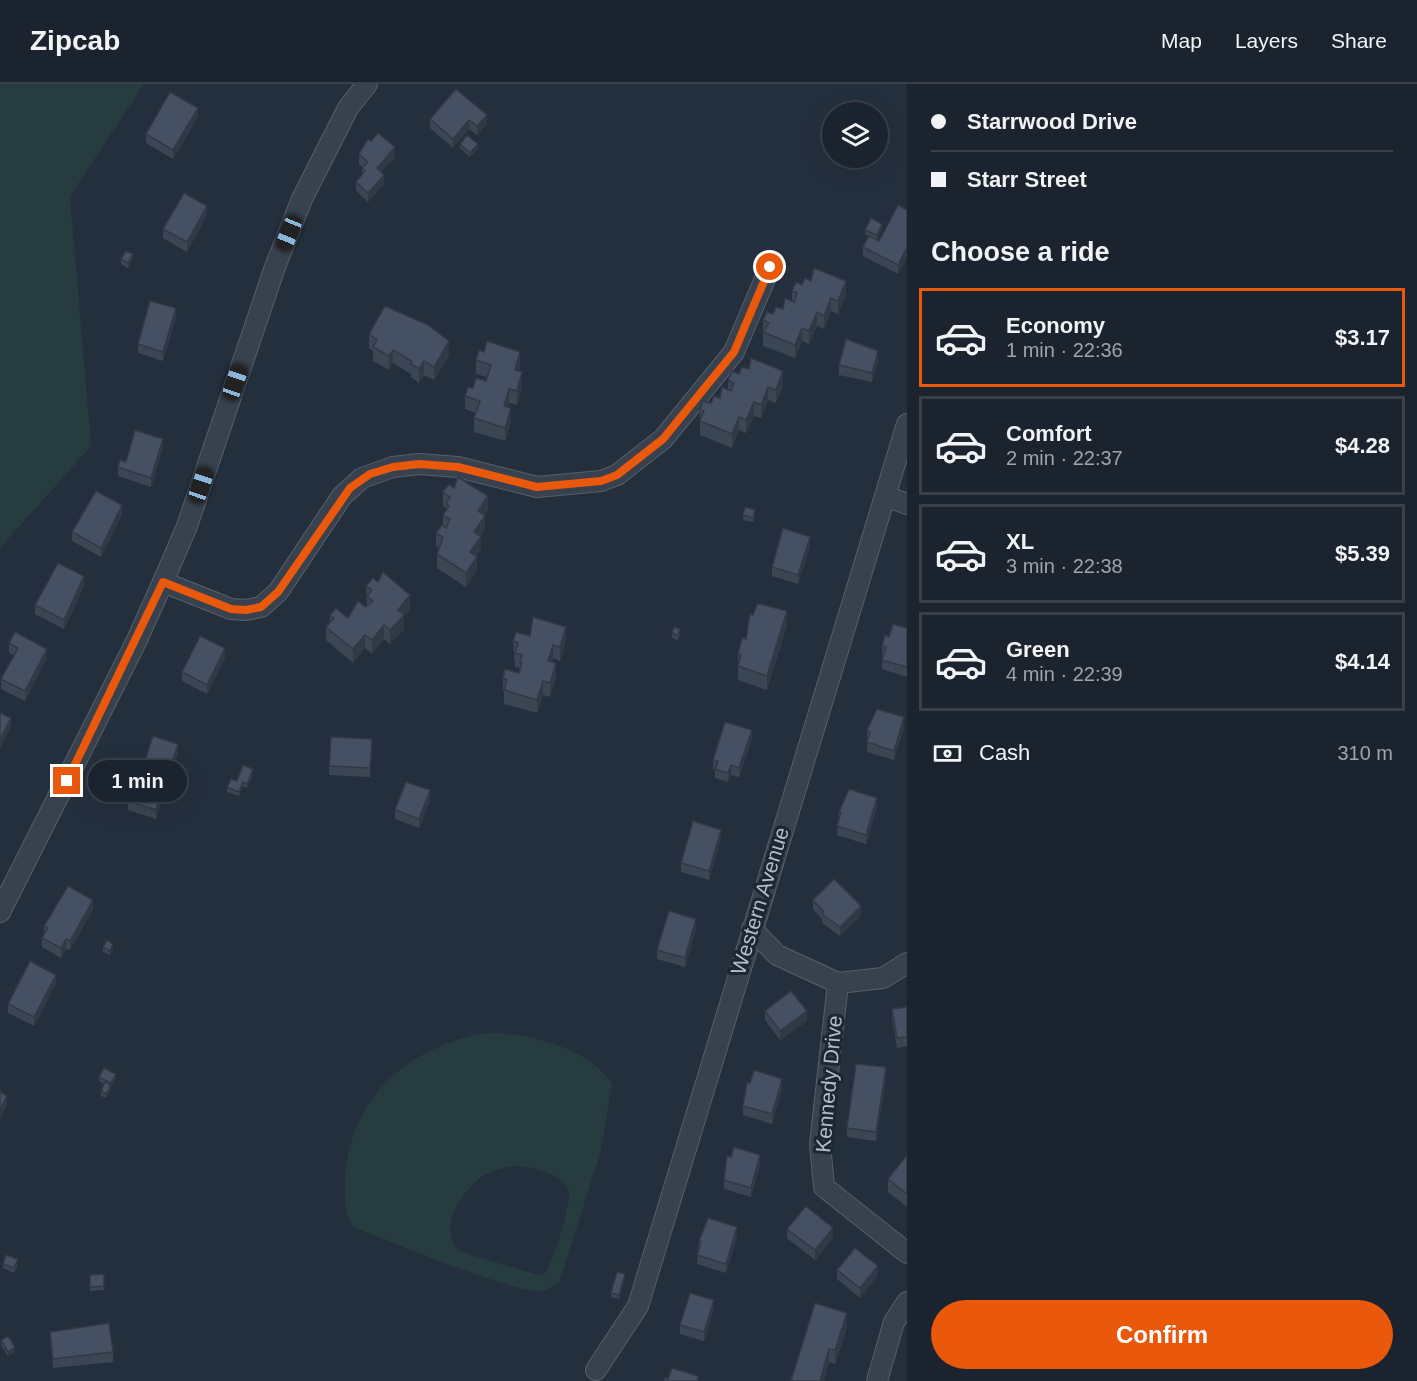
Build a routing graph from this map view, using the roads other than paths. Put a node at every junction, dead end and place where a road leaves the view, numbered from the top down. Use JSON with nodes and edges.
{"nodes":[{"id":1,"x":368,"y":84,"type":"edge"},
{"id":2,"x":770,"y":267,"type":"dead end"},
{"id":3,"x":907,"y":424,"type":"edge"},
{"id":4,"x":885,"y":496,"type":"junction"},
{"id":5,"x":907,"y":504,"type":"edge"},
{"id":6,"x":163,"y":582,"type":"junction"},
{"id":7,"x":0,"y":912,"type":"edge"},
{"id":8,"x":752,"y":928,"type":"junction"},
{"id":9,"x":907,"y":963,"type":"edge"},
{"id":10,"x":838,"y":983,"type":"junction"},
{"id":11,"x":907,"y":1253,"type":"edge"},
{"id":12,"x":907,"y":1302,"type":"edge"},
{"id":13,"x":596,"y":1370,"type":"dead end"},
{"id":14,"x":877,"y":1381,"type":"edge"}],
"edges":[{"from":1,"to":6,"type":"street"},
{"from":2,"to":6,"type":"street"},
{"from":3,"to":4,"type":"street","name":"Western Avenue"},
{"from":4,"to":5,"type":"street"},
{"from":4,"to":8,"type":"street","name":"Western Avenue"},
{"from":6,"to":7,"type":"street"},
{"from":8,"to":10,"type":"street"},
{"from":8,"to":13,"type":"street","name":"Western Avenue"},
{"from":9,"to":10,"type":"street"},
{"from":10,"to":11,"type":"street","name":"Kennedy Drive"},
{"from":12,"to":14,"type":"street"}]}
